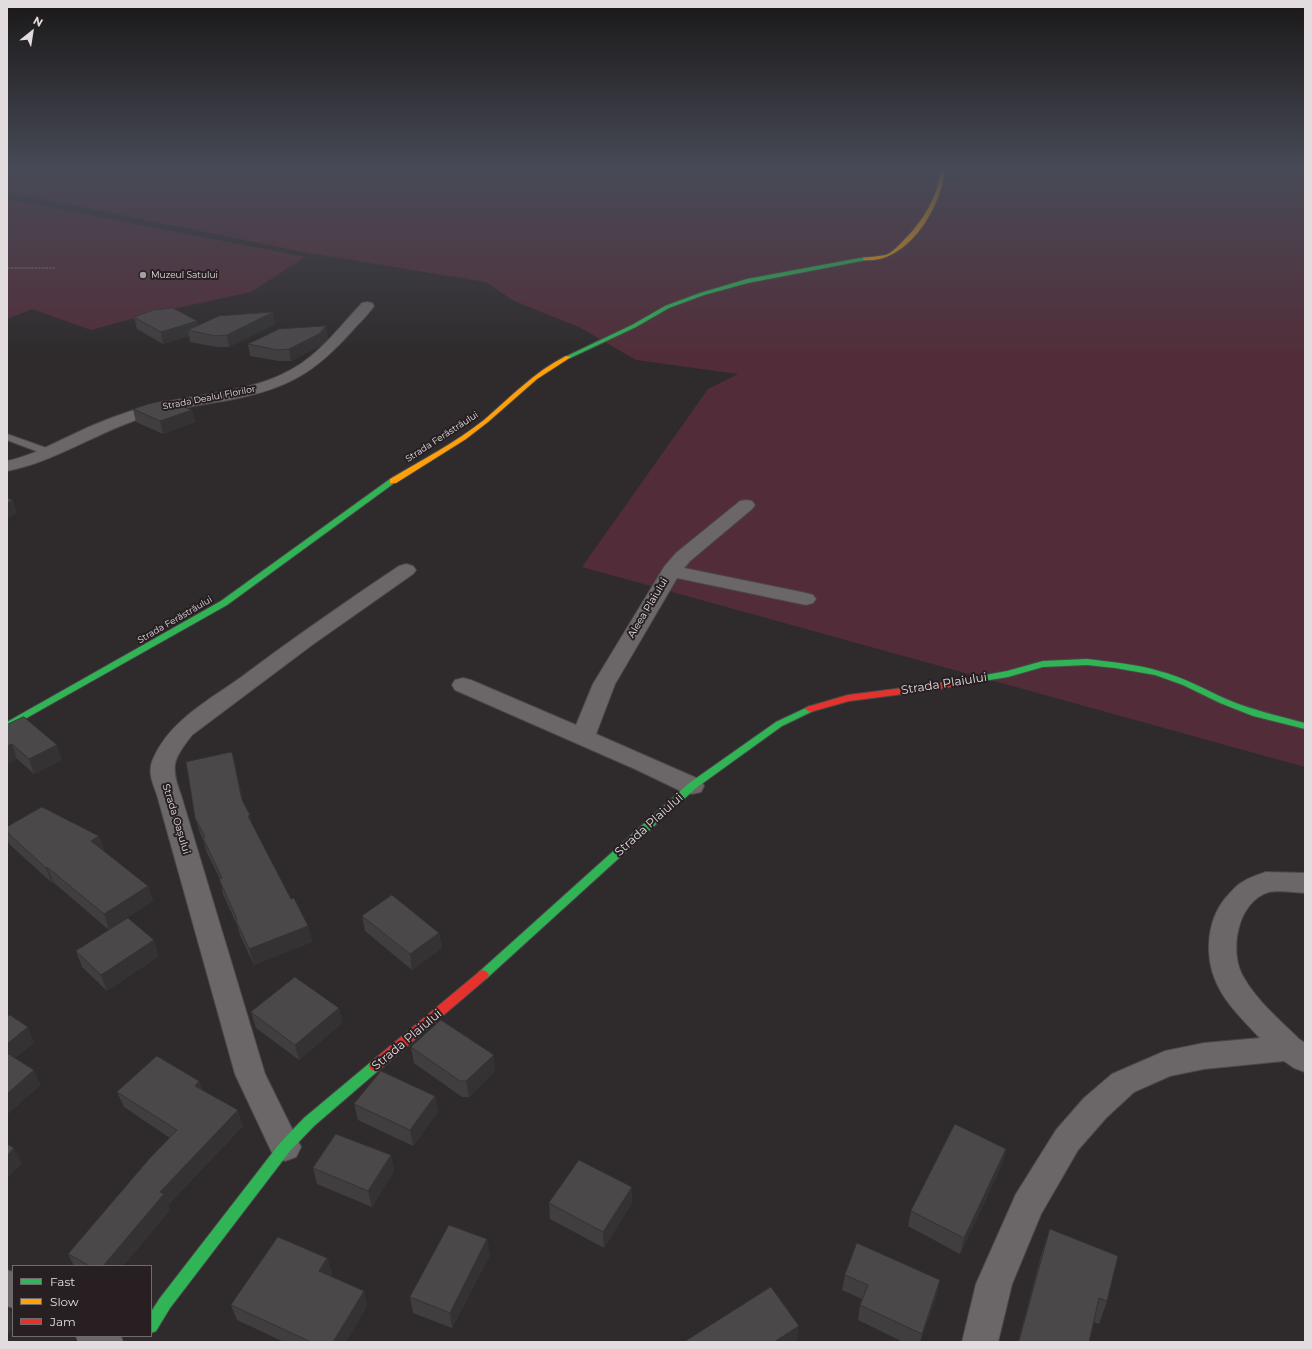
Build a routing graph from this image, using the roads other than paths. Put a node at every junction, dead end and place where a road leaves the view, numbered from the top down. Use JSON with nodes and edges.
{"nodes":[{"id":1,"x":914,"y":233,"type":"edge"},
{"id":2,"x":367,"y":306,"type":"dead end"},
{"id":3,"x":7,"y":437,"type":"edge"},
{"id":4,"x":48,"y":452,"type":"junction"},
{"id":5,"x":7,"y":466,"type":"edge"},
{"id":6,"x":746,"y":505,"type":"dead end"},
{"id":7,"x":406,"y":570,"type":"dead end"},
{"id":8,"x":671,"y":571,"type":"junction"},
{"id":9,"x":806,"y":599,"type":"dead end"},
{"id":10,"x":464,"y":685,"type":"dead end"},
{"id":11,"x":7,"y":726,"type":"edge"},
{"id":12,"x":1305,"y":726,"type":"edge"},
{"id":13,"x":584,"y":737,"type":"junction"},
{"id":14,"x":692,"y":786,"type":"junction"},
{"id":15,"x":1305,"y":883,"type":"edge"},
{"id":16,"x":1296,"y":1054,"type":"edge"},
{"id":17,"x":285,"y":1147,"type":"junction"},
{"id":18,"x":152,"y":1324,"type":"edge"},
{"id":19,"x":96,"y":1337,"type":"edge"},
{"id":20,"x":105,"y":1342,"type":"edge"},
{"id":21,"x":980,"y":1342,"type":"edge"}],
"edges":[{"from":1,"to":11,"type":"street","name":"Strada Ferăstrăului"},
{"from":2,"to":4,"type":"street","name":"Strada Dealul Florilor"},
{"from":3,"to":4,"type":"lane"},
{"from":4,"to":5,"type":"street","name":"Strada Dealul Florilor"},
{"from":6,"to":8,"type":"street","name":"Aleea Plaiului"},
{"from":7,"to":17,"type":"street","name":"Strada Oașului"},
{"from":8,"to":9,"type":"street"},
{"from":8,"to":13,"type":"street","name":"Aleea Plaiului"},
{"from":10,"to":13,"type":"street"},
{"from":12,"to":14,"type":"street","name":"Strada Plaiului"},
{"from":13,"to":14,"type":"street"},
{"from":14,"to":17,"type":"street","name":"Strada Plaiului"},
{"from":15,"to":16,"type":"street"},
{"from":16,"to":21,"type":"street"},
{"from":17,"to":18,"type":"street","name":"Strada Plaiului"},
{"from":19,"to":20,"type":"street"}]}
